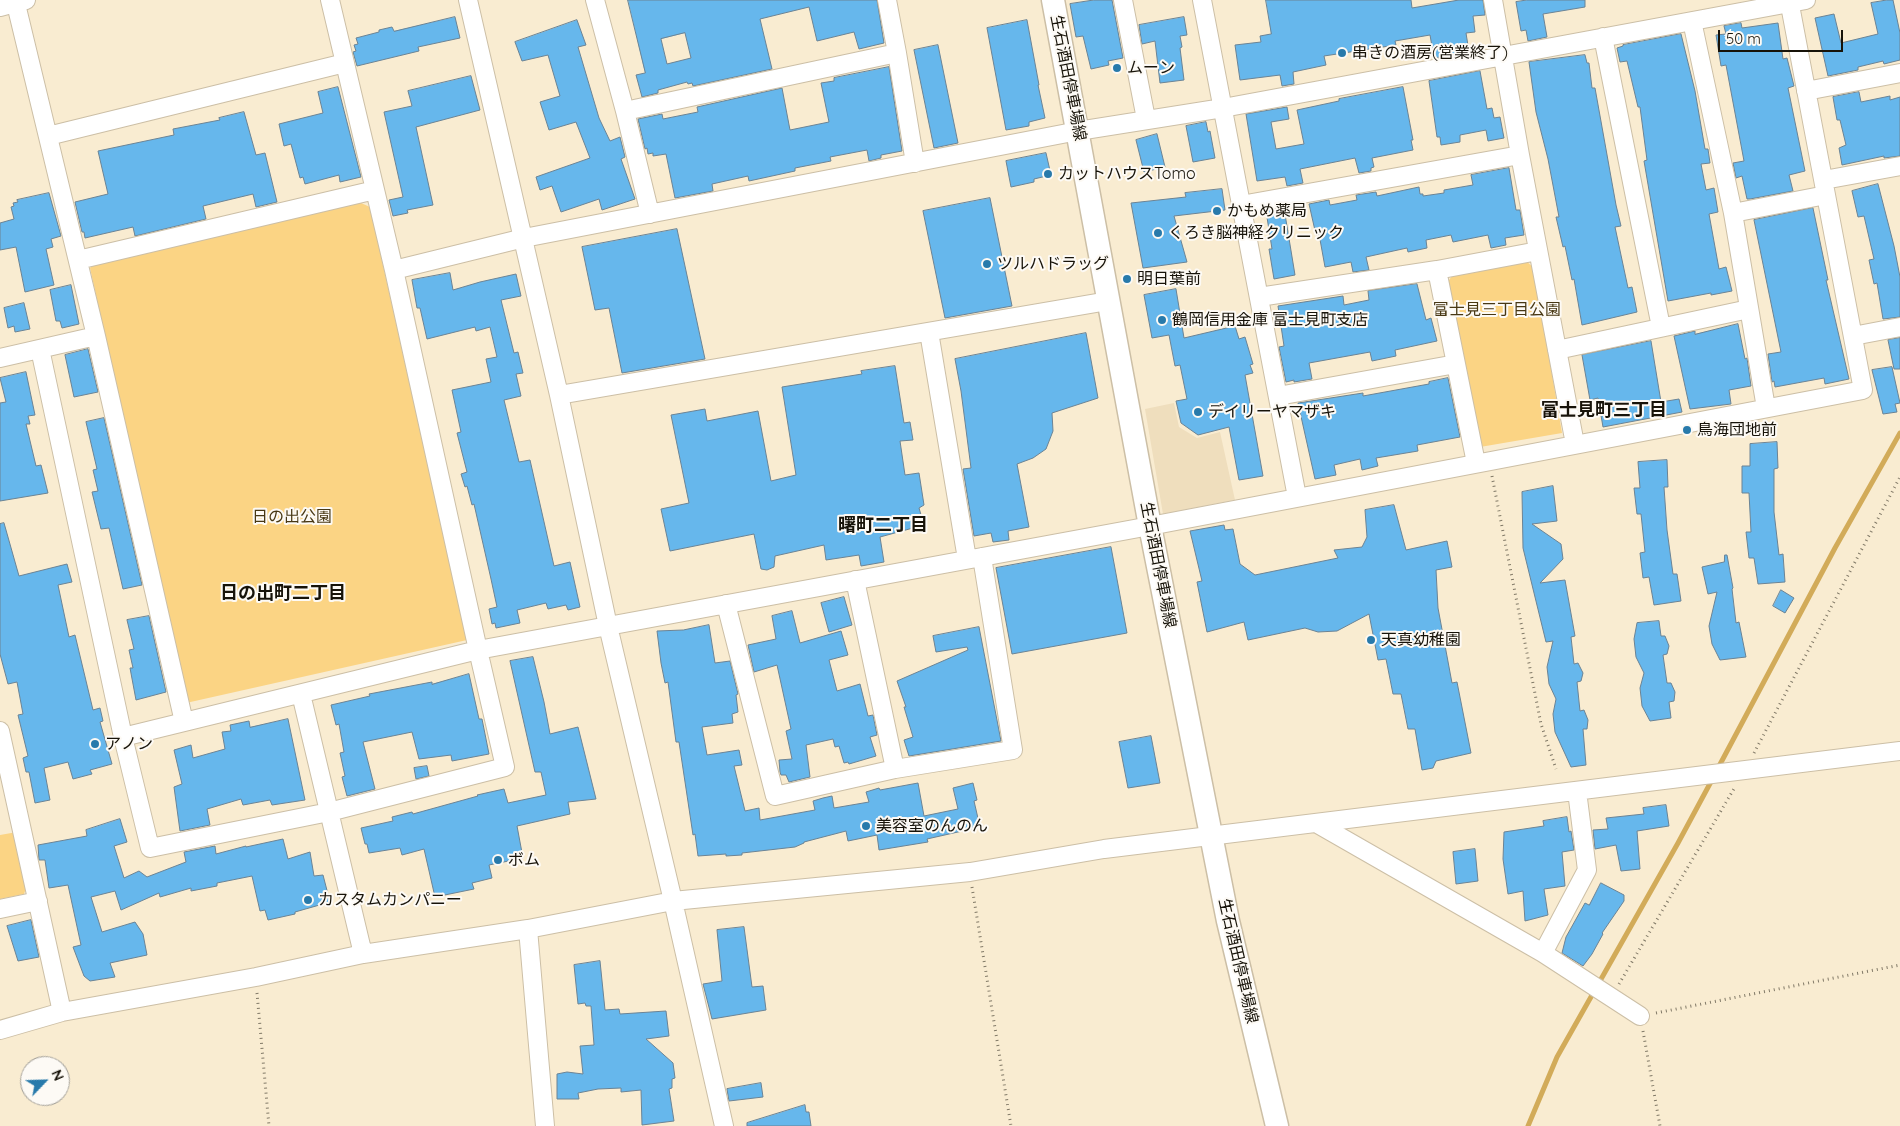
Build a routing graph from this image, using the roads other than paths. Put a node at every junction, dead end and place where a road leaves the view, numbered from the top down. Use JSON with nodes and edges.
{"nodes":[{"id":1,"x":330,"y":0,"type":"edge"},
{"id":2,"x":468,"y":0,"type":"edge"},
{"id":3,"x":595,"y":0,"type":"edge"},
{"id":4,"x":887,"y":0,"type":"edge"},
{"id":5,"x":1053,"y":0,"type":"edge"},
{"id":6,"x":1123,"y":0,"type":"edge"},
{"id":7,"x":1202,"y":0,"type":"edge"},
{"id":8,"x":1493,"y":0,"type":"edge"},
{"id":9,"x":1795,"y":1,"type":"edge"},
{"id":10,"x":15,"y":2,"type":"edge"},
{"id":11,"x":1692,"y":21,"type":"junction"},
{"id":12,"x":1603,"y":37,"type":"junction"},
{"id":13,"x":897,"y":54,"type":"junction"},
{"id":14,"x":1502,"y":56,"type":"junction"},
{"id":15,"x":345,"y":63,"type":"junction"},
{"id":16,"x":1900,"y":73,"type":"edge"},
{"id":17,"x":1806,"y":91,"type":"junction"},
{"id":18,"x":1223,"y":108,"type":"junction"},
{"id":19,"x":625,"y":111,"type":"junction"},
{"id":20,"x":1146,"y":119,"type":"junction"},
{"id":21,"x":1078,"y":131,"type":"junction"},
{"id":22,"x":48,"y":136,"type":"junction"},
{"id":23,"x":1520,"y":155,"type":"junction"},
{"id":24,"x":915,"y":163,"type":"junction"},
{"id":25,"x":1900,"y":166,"type":"edge"},
{"id":26,"x":1825,"y":188,"type":"junction"},
{"id":27,"x":375,"y":190,"type":"junction"},
{"id":28,"x":1241,"y":205,"type":"junction"},
{"id":29,"x":1733,"y":213,"type":"junction"},
{"id":30,"x":650,"y":214,"type":"junction"},
{"id":31,"x":524,"y":238,"type":"junction"},
{"id":32,"x":1538,"y":251,"type":"junction"},
{"id":33,"x":78,"y":260,"type":"junction"},
{"id":34,"x":394,"y":270,"type":"junction"},
{"id":35,"x":1437,"y":270,"type":"junction"},
{"id":36,"x":1259,"y":297,"type":"junction"},
{"id":37,"x":1108,"y":301,"type":"junction"},
{"id":38,"x":1749,"y":308,"type":"junction"},
{"id":39,"x":1661,"y":327,"type":"junction"},
{"id":40,"x":1900,"y":327,"type":"edge"},
{"id":41,"x":929,"y":332,"type":"junction"},
{"id":42,"x":96,"y":336,"type":"junction"},
{"id":43,"x":1853,"y":336,"type":"junction"},
{"id":44,"x":40,"y":349,"type":"junction"},
{"id":45,"x":1557,"y":350,"type":"junction"},
{"id":46,"x":0,"y":358,"type":"edge"},
{"id":47,"x":1456,"y":364,"type":"junction"},
{"id":48,"x":559,"y":394,"type":"junction"},
{"id":49,"x":1278,"y":396,"type":"junction"},
{"id":50,"x":1766,"y":408,"type":"junction"},
{"id":51,"x":1575,"y":444,"type":"junction"},
{"id":52,"x":1483,"y":462,"type":"junction"},
{"id":53,"x":1297,"y":496,"type":"junction"},
{"id":54,"x":1150,"y":526,"type":"junction"},
{"id":55,"x":975,"y":558,"type":"junction"},
{"id":56,"x":855,"y":580,"type":"junction"},
{"id":57,"x":726,"y":604,"type":"junction"},
{"id":58,"x":608,"y":626,"type":"junction"},
{"id":59,"x":478,"y":650,"type":"junction"},
{"id":60,"x":301,"y":694,"type":"junction"},
{"id":61,"x":184,"y":722,"type":"junction"},
{"id":62,"x":0,"y":731,"type":"edge"},
{"id":63,"x":123,"y":737,"type":"junction"},
{"id":64,"x":1900,"y":751,"type":"edge"},
{"id":65,"x":894,"y":769,"type":"junction"},
{"id":66,"x":1577,"y":791,"type":"junction"},
{"id":67,"x":329,"y":812,"type":"junction"},
{"id":68,"x":1316,"y":823,"type":"junction"},
{"id":69,"x":1212,"y":836,"type":"junction"},
{"id":70,"x":38,"y":901,"type":"junction"},
{"id":71,"x":673,"y":901,"type":"junction"},
{"id":72,"x":0,"y":909,"type":"edge"},
{"id":73,"x":528,"y":929,"type":"junction"},
{"id":74,"x":1543,"y":953,"type":"junction"},
{"id":75,"x":363,"y":954,"type":"junction"},
{"id":76,"x":62,"y":1012,"type":"junction"},
{"id":77,"x":1640,"y":1016,"type":"road end"},
{"id":78,"x":0,"y":1030,"type":"edge"},
{"id":79,"x":546,"y":1126,"type":"edge"},
{"id":80,"x":724,"y":1126,"type":"edge"},
{"id":81,"x":1277,"y":1126,"type":"edge"}],
"edges":[{"from":1,"to":15,"type":"street"},
{"from":2,"to":31,"type":"street"},
{"from":3,"to":19,"type":"street"},
{"from":4,"to":13,"type":"street"},
{"from":5,"to":21,"type":"main road","name":"生石酒田停車場線"},
{"from":6,"to":20,"type":"street"},
{"from":7,"to":18,"type":"street"},
{"from":8,"to":14,"type":"street"},
{"from":9,"to":11,"type":"street"},
{"from":9,"to":17,"type":"street"},
{"from":10,"to":22,"type":"street"},
{"from":11,"to":12,"type":"street"},
{"from":11,"to":29,"type":"street"},
{"from":12,"to":14,"type":"street"},
{"from":12,"to":39,"type":"street"},
{"from":13,"to":19,"type":"street"},
{"from":13,"to":24,"type":"street"},
{"from":14,"to":18,"type":"street"},
{"from":14,"to":23,"type":"street"},
{"from":15,"to":22,"type":"street"},
{"from":15,"to":27,"type":"street"},
{"from":16,"to":17,"type":"street"},
{"from":17,"to":26,"type":"street"},
{"from":18,"to":20,"type":"street"},
{"from":18,"to":28,"type":"street"},
{"from":19,"to":30,"type":"street"},
{"from":20,"to":21,"type":"street"},
{"from":21,"to":24,"type":"street"},
{"from":21,"to":37,"type":"main road","name":"生石酒田停車場線"},
{"from":22,"to":33,"type":"street"},
{"from":23,"to":28,"type":"street"},
{"from":23,"to":32,"type":"street"},
{"from":24,"to":30,"type":"street"},
{"from":25,"to":26,"type":"street"},
{"from":26,"to":29,"type":"street"},
{"from":26,"to":43,"type":"street"},
{"from":27,"to":33,"type":"street"},
{"from":27,"to":34,"type":"street"},
{"from":28,"to":36,"type":"street"},
{"from":29,"to":38,"type":"street"},
{"from":30,"to":31,"type":"street"},
{"from":31,"to":34,"type":"street"},
{"from":31,"to":48,"type":"street"},
{"from":32,"to":35,"type":"street"},
{"from":32,"to":45,"type":"street"},
{"from":33,"to":42,"type":"street"},
{"from":34,"to":59,"type":"street"},
{"from":35,"to":36,"type":"street"},
{"from":35,"to":47,"type":"street"},
{"from":36,"to":49,"type":"street"},
{"from":37,"to":41,"type":"street"},
{"from":37,"to":54,"type":"main road","name":"生石酒田停車場線"},
{"from":38,"to":39,"type":"street"},
{"from":38,"to":50,"type":"street"},
{"from":39,"to":45,"type":"street"},
{"from":40,"to":43,"type":"street"},
{"from":41,"to":48,"type":"street"},
{"from":41,"to":55,"type":"street"},
{"from":42,"to":44,"type":"street"},
{"from":42,"to":61,"type":"street"},
{"from":43,"to":50,"type":"street"},
{"from":44,"to":46,"type":"street"},
{"from":44,"to":63,"type":"street"},
{"from":45,"to":51,"type":"street"},
{"from":47,"to":49,"type":"street"},
{"from":47,"to":52,"type":"street"},
{"from":48,"to":58,"type":"street"},
{"from":49,"to":53,"type":"street"},
{"from":50,"to":51,"type":"street"},
{"from":51,"to":52,"type":"street"},
{"from":52,"to":53,"type":"street"},
{"from":53,"to":54,"type":"street"},
{"from":54,"to":55,"type":"street"},
{"from":54,"to":69,"type":"main road","name":"生石酒田停車場線"},
{"from":55,"to":56,"type":"street"},
{"from":55,"to":65,"type":"street"},
{"from":56,"to":57,"type":"street"},
{"from":56,"to":65,"type":"street"},
{"from":57,"to":58,"type":"street"},
{"from":57,"to":65,"type":"street"},
{"from":58,"to":59,"type":"street"},
{"from":58,"to":71,"type":"street"},
{"from":59,"to":60,"type":"street"},
{"from":59,"to":67,"type":"street"},
{"from":60,"to":61,"type":"street"},
{"from":60,"to":67,"type":"street"},
{"from":61,"to":63,"type":"street"},
{"from":62,"to":70,"type":"street"},
{"from":63,"to":67,"type":"street"},
{"from":64,"to":66,"type":"street"},
{"from":66,"to":68,"type":"street"},
{"from":66,"to":74,"type":"street"},
{"from":67,"to":75,"type":"street"},
{"from":68,"to":69,"type":"street"},
{"from":68,"to":74,"type":"street"},
{"from":69,"to":71,"type":"street"},
{"from":69,"to":81,"type":"main road","name":"生石酒田停車場線"},
{"from":70,"to":72,"type":"street"},
{"from":70,"to":76,"type":"street"},
{"from":71,"to":73,"type":"street"},
{"from":71,"to":80,"type":"street"},
{"from":73,"to":75,"type":"street"},
{"from":73,"to":79,"type":"street"},
{"from":74,"to":77,"type":"street"},
{"from":75,"to":76,"type":"street"},
{"from":76,"to":78,"type":"street"}]}
